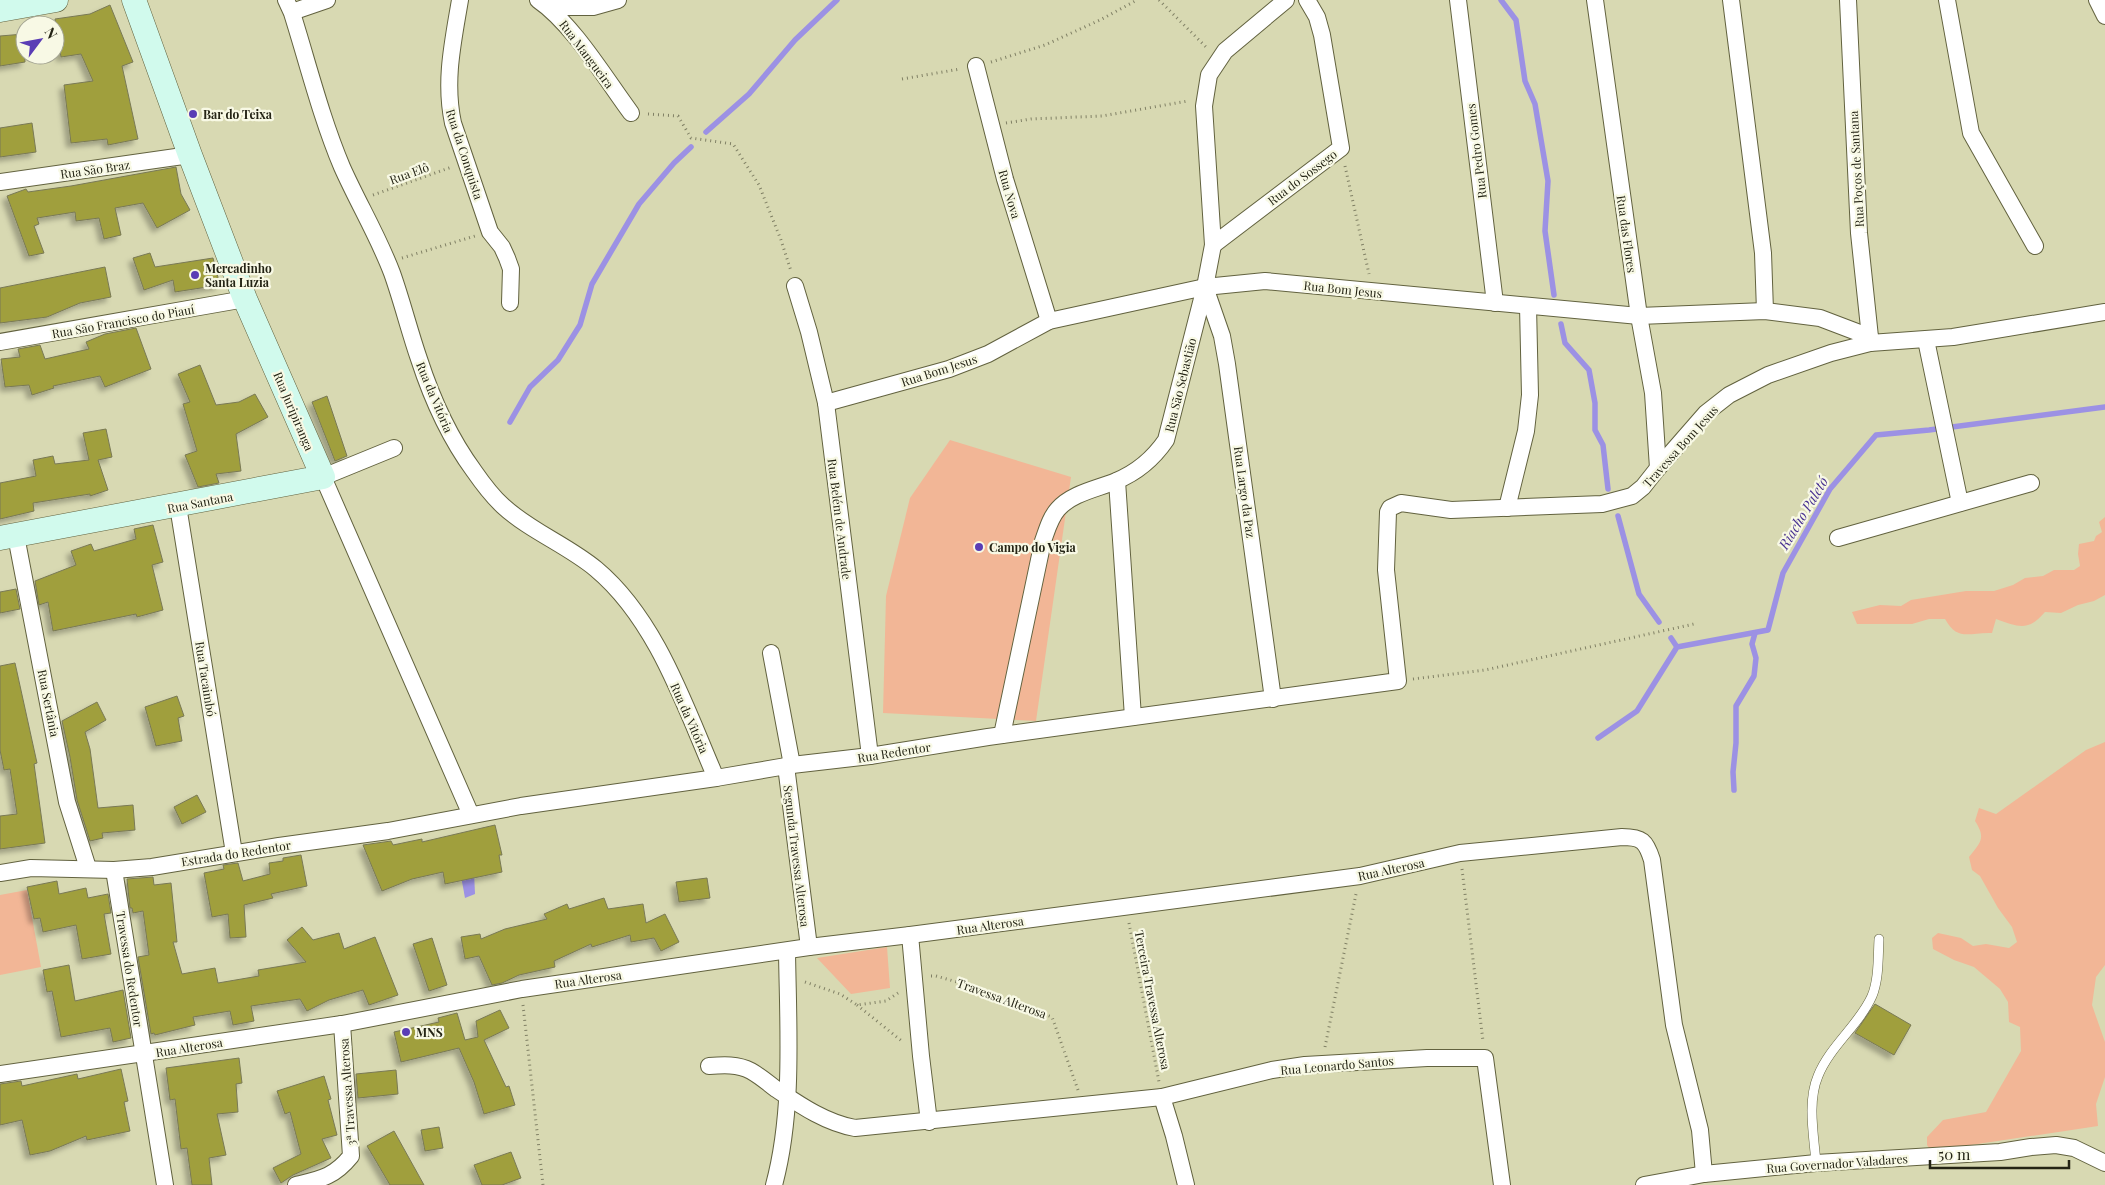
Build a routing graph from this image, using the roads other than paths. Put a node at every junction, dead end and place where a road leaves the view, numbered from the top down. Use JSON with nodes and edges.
{"nodes":[{"id":1,"x":56,"y":0,"type":"edge"},
{"id":2,"x":134,"y":0,"type":"edge"},
{"id":3,"x":327,"y":0,"type":"edge"},
{"id":4,"x":460,"y":0,"type":"edge"},
{"id":5,"x":618,"y":0,"type":"edge"},
{"id":6,"x":1286,"y":0,"type":"edge"},
{"id":7,"x":1306,"y":0,"type":"edge"},
{"id":8,"x":1458,"y":0,"type":"edge"},
{"id":9,"x":1595,"y":0,"type":"edge"},
{"id":10,"x":1732,"y":0,"type":"edge"},
{"id":11,"x":1848,"y":0,"type":"edge"},
{"id":12,"x":1947,"y":0,"type":"edge"},
{"id":13,"x":2097,"y":0,"type":"edge"},
{"id":14,"x":544,"y":4,"type":"edge"},
{"id":15,"x":289,"y":6,"type":"edge"},
{"id":16,"x":0,"y":10,"type":"edge"},
{"id":17,"x":2105,"y":16,"type":"edge"},
{"id":18,"x":976,"y":66,"type":"road end"},
{"id":19,"x":631,"y":113,"type":"road end"},
{"id":20,"x":190,"y":155,"type":"junction"},
{"id":21,"x":0,"y":182,"type":"edge"},
{"id":22,"x":1213,"y":245,"type":"junction"},
{"id":23,"x":2035,"y":246,"type":"dead end"},
{"id":24,"x":795,"y":286,"type":"road end"},
{"id":25,"x":1205,"y":287,"type":"junction"},
{"id":26,"x":246,"y":299,"type":"junction"},
{"id":27,"x":510,"y":302,"type":"dead end"},
{"id":28,"x":1495,"y":303,"type":"junction"},
{"id":29,"x":1528,"y":306,"type":"junction"},
{"id":30,"x":1765,"y":311,"type":"junction"},
{"id":31,"x":2105,"y":312,"type":"edge"},
{"id":32,"x":1639,"y":316,"type":"junction"},
{"id":33,"x":1049,"y":321,"type":"junction"},
{"id":34,"x":1870,"y":340,"type":"junction"},
{"id":35,"x":1926,"y":340,"type":"junction"},
{"id":36,"x":0,"y":342,"type":"edge"},
{"id":37,"x":826,"y":403,"type":"junction"},
{"id":38,"x":394,"y":448,"type":"dead end"},
{"id":39,"x":1658,"y":468,"type":"junction"},
{"id":40,"x":323,"y":478,"type":"junction"},
{"id":41,"x":1116,"y":481,"type":"junction"},
{"id":42,"x":2031,"y":483,"type":"dead end"},
{"id":43,"x":1960,"y":503,"type":"junction"},
{"id":44,"x":178,"y":506,"type":"junction"},
{"id":45,"x":1507,"y":508,"type":"junction"},
{"id":46,"x":8,"y":537,"type":"edge"},
{"id":47,"x":1838,"y":538,"type":"dead end"},
{"id":48,"x":771,"y":653,"type":"dead end"},
{"id":49,"x":1398,"y":681,"type":"joint"},
{"id":50,"x":1273,"y":699,"type":"junction"},
{"id":51,"x":1133,"y":718,"type":"junction"},
{"id":52,"x":1002,"y":735,"type":"junction"},
{"id":53,"x":870,"y":756,"type":"junction"},
{"id":54,"x":789,"y":766,"type":"junction"},
{"id":55,"x":716,"y":778,"type":"junction"},
{"id":56,"x":471,"y":815,"type":"junction"},
{"id":57,"x":234,"y":853,"type":"junction"},
{"id":58,"x":88,"y":868,"type":"junction"},
{"id":59,"x":114,"y":870,"type":"junction"},
{"id":60,"x":0,"y":873,"type":"edge"},
{"id":61,"x":910,"y":935,"type":"junction"},
{"id":62,"x":1879,"y":939,"type":"dead end"},
{"id":63,"x":809,"y":947,"type":"junction"},
{"id":64,"x":787,"y":950,"type":"junction"},
{"id":65,"x":342,"y":1024,"type":"junction"},
{"id":66,"x":143,"y":1054,"type":"junction"},
{"id":67,"x":710,"y":1066,"type":"dead end"},
{"id":68,"x":0,"y":1074,"type":"edge"},
{"id":69,"x":787,"y":1096,"type":"junction"},
{"id":70,"x":1162,"y":1097,"type":"junction"},
{"id":71,"x":929,"y":1122,"type":"junction"},
{"id":72,"x":1816,"y":1163,"type":"junction"},
{"id":73,"x":2105,"y":1163,"type":"edge"},
{"id":74,"x":1704,"y":1174,"type":"junction"},
{"id":75,"x":165,"y":1185,"type":"edge"},
{"id":76,"x":296,"y":1185,"type":"edge"},
{"id":77,"x":774,"y":1185,"type":"edge"},
{"id":78,"x":1186,"y":1185,"type":"edge"},
{"id":79,"x":1502,"y":1185,"type":"edge"},
{"id":80,"x":1644,"y":1185,"type":"edge"}],
"edges":[{"from":1,"to":16,"type":"street"},
{"from":2,"to":20,"type":"street","name":"Rua Juripiranga"},
{"from":3,"to":15,"type":"street"},
{"from":4,"to":27,"type":"street","name":"Rua da Conquista"},
{"from":5,"to":14,"type":"street"},
{"from":6,"to":22,"type":"street","name":"Rua São Sebastião"},
{"from":7,"to":22,"type":"street","name":"Rua do Sossego"},
{"from":8,"to":28,"type":"street","name":"Rua Pedro Gomes"},
{"from":9,"to":32,"type":"street","name":"Rua das Flores"},
{"from":10,"to":30,"type":"street"},
{"from":11,"to":34,"type":"street","name":"Rua Poços de Santana"},
{"from":12,"to":23,"type":"street"},
{"from":13,"to":17,"type":"street"},
{"from":14,"to":19,"type":"street","name":"Rua Mangueira"},
{"from":15,"to":55,"type":"street","name":"Rua da Vitória"},
{"from":18,"to":33,"type":"street","name":"Rua Nova"},
{"from":20,"to":21,"type":"street","name":"Rua São Braz"},
{"from":20,"to":26,"type":"street","name":"Rua Juripiranga"},
{"from":22,"to":25,"type":"street","name":"Rua São Sebastião"},
{"from":24,"to":37,"type":"street","name":"Rua Belém de Andrade"},
{"from":25,"to":28,"type":"street","name":"Rua Bom Jesus"},
{"from":25,"to":33,"type":"street","name":"Rua Bom Jesus"},
{"from":25,"to":41,"type":"street","name":"Rua São Sebastião"},
{"from":25,"to":50,"type":"street","name":"Rua Largo da Paz"},
{"from":26,"to":36,"type":"street","name":"Rua São Francisco do Piauí"},
{"from":26,"to":40,"type":"street","name":"Rua Juripiranga"},
{"from":28,"to":29,"type":"street","name":"Rua Bom Jesus"},
{"from":29,"to":32,"type":"street","name":"Rua Bom Jesus"},
{"from":29,"to":45,"type":"street"},
{"from":30,"to":32,"type":"street","name":"Rua Bom Jesus"},
{"from":30,"to":34,"type":"street","name":"Rua Bom Jesus"},
{"from":31,"to":35,"type":"street","name":"Travessa Bom Jesus"},
{"from":32,"to":39,"type":"street","name":"Rua das Flores"},
{"from":33,"to":37,"type":"street","name":"Rua Bom Jesus"},
{"from":34,"to":35,"type":"street","name":"Travessa Bom Jesus"},
{"from":34,"to":39,"type":"street","name":"Travessa Bom Jesus"},
{"from":35,"to":43,"type":"street"},
{"from":37,"to":53,"type":"street","name":"Rua Belém de Andrade"},
{"from":38,"to":40,"type":"street","name":"Rua Santana"},
{"from":39,"to":45,"type":"street","name":"Travessa Bom Jesus"},
{"from":40,"to":44,"type":"street","name":"Rua Santana"},
{"from":40,"to":56,"type":"street","name":"Rua Juripiranga"},
{"from":41,"to":51,"type":"street"},
{"from":41,"to":52,"type":"street","name":"Rua São Sebastião"},
{"from":42,"to":43,"type":"street"},
{"from":43,"to":47,"type":"street"},
{"from":44,"to":46,"type":"street","name":"Rua Santana"},
{"from":44,"to":57,"type":"street","name":"Rua Tacaimbó"},
{"from":45,"to":49,"type":"street","name":"Travessa Bom Jesus"},
{"from":46,"to":58,"type":"street","name":"Rua Sertânia"},
{"from":48,"to":54,"type":"street","name":"Segunda Travessa Alterosa"},
{"from":49,"to":50,"type":"street","name":"Rua Redentor"},
{"from":50,"to":51,"type":"street","name":"Rua Redentor"},
{"from":51,"to":52,"type":"street","name":"Rua Redentor"},
{"from":52,"to":53,"type":"street","name":"Rua Redentor"},
{"from":53,"to":54,"type":"street","name":"Rua Redentor"},
{"from":54,"to":55,"type":"street","name":"Rua Redentor"},
{"from":54,"to":63,"type":"street","name":"Segunda Travessa Alterosa"},
{"from":55,"to":56,"type":"street","name":"Rua Redentor"},
{"from":56,"to":57,"type":"street","name":"Estrada do Redentor"},
{"from":57,"to":59,"type":"street","name":"Estrada do Redentor"},
{"from":58,"to":59,"type":"street","name":"Estrada do Redentor"},
{"from":58,"to":60,"type":"street","name":"Estrada do Redentor"},
{"from":59,"to":66,"type":"street","name":"Travessa do Redentor"},
{"from":61,"to":63,"type":"street","name":"Rua Alterosa"},
{"from":61,"to":71,"type":"street"},
{"from":61,"to":74,"type":"street","name":"Rua Alterosa"},
{"from":62,"to":72,"type":"lane"},
{"from":63,"to":64,"type":"street","name":"Rua Alterosa"},
{"from":64,"to":65,"type":"street","name":"Rua Alterosa"},
{"from":64,"to":69,"type":"street"},
{"from":65,"to":66,"type":"street","name":"Rua Alterosa"},
{"from":65,"to":76,"type":"street","name":"3ª Travessa Alterosa"},
{"from":66,"to":68,"type":"street","name":"Rua Alterosa"},
{"from":66,"to":75,"type":"street","name":"Travessa do Redentor"},
{"from":67,"to":69,"type":"street","name":"Rua Leonardo Santos"},
{"from":69,"to":71,"type":"street","name":"Rua Leonardo Santos"},
{"from":69,"to":77,"type":"street"},
{"from":70,"to":71,"type":"street","name":"Rua Leonardo Santos"},
{"from":70,"to":78,"type":"street"},
{"from":70,"to":79,"type":"street","name":"Rua Leonardo Santos"},
{"from":72,"to":73,"type":"street","name":"Rua Governador Valadares"},
{"from":72,"to":74,"type":"street","name":"Rua Governador Valadares"},
{"from":74,"to":80,"type":"street","name":"Rua Governador Valadares"}]}
